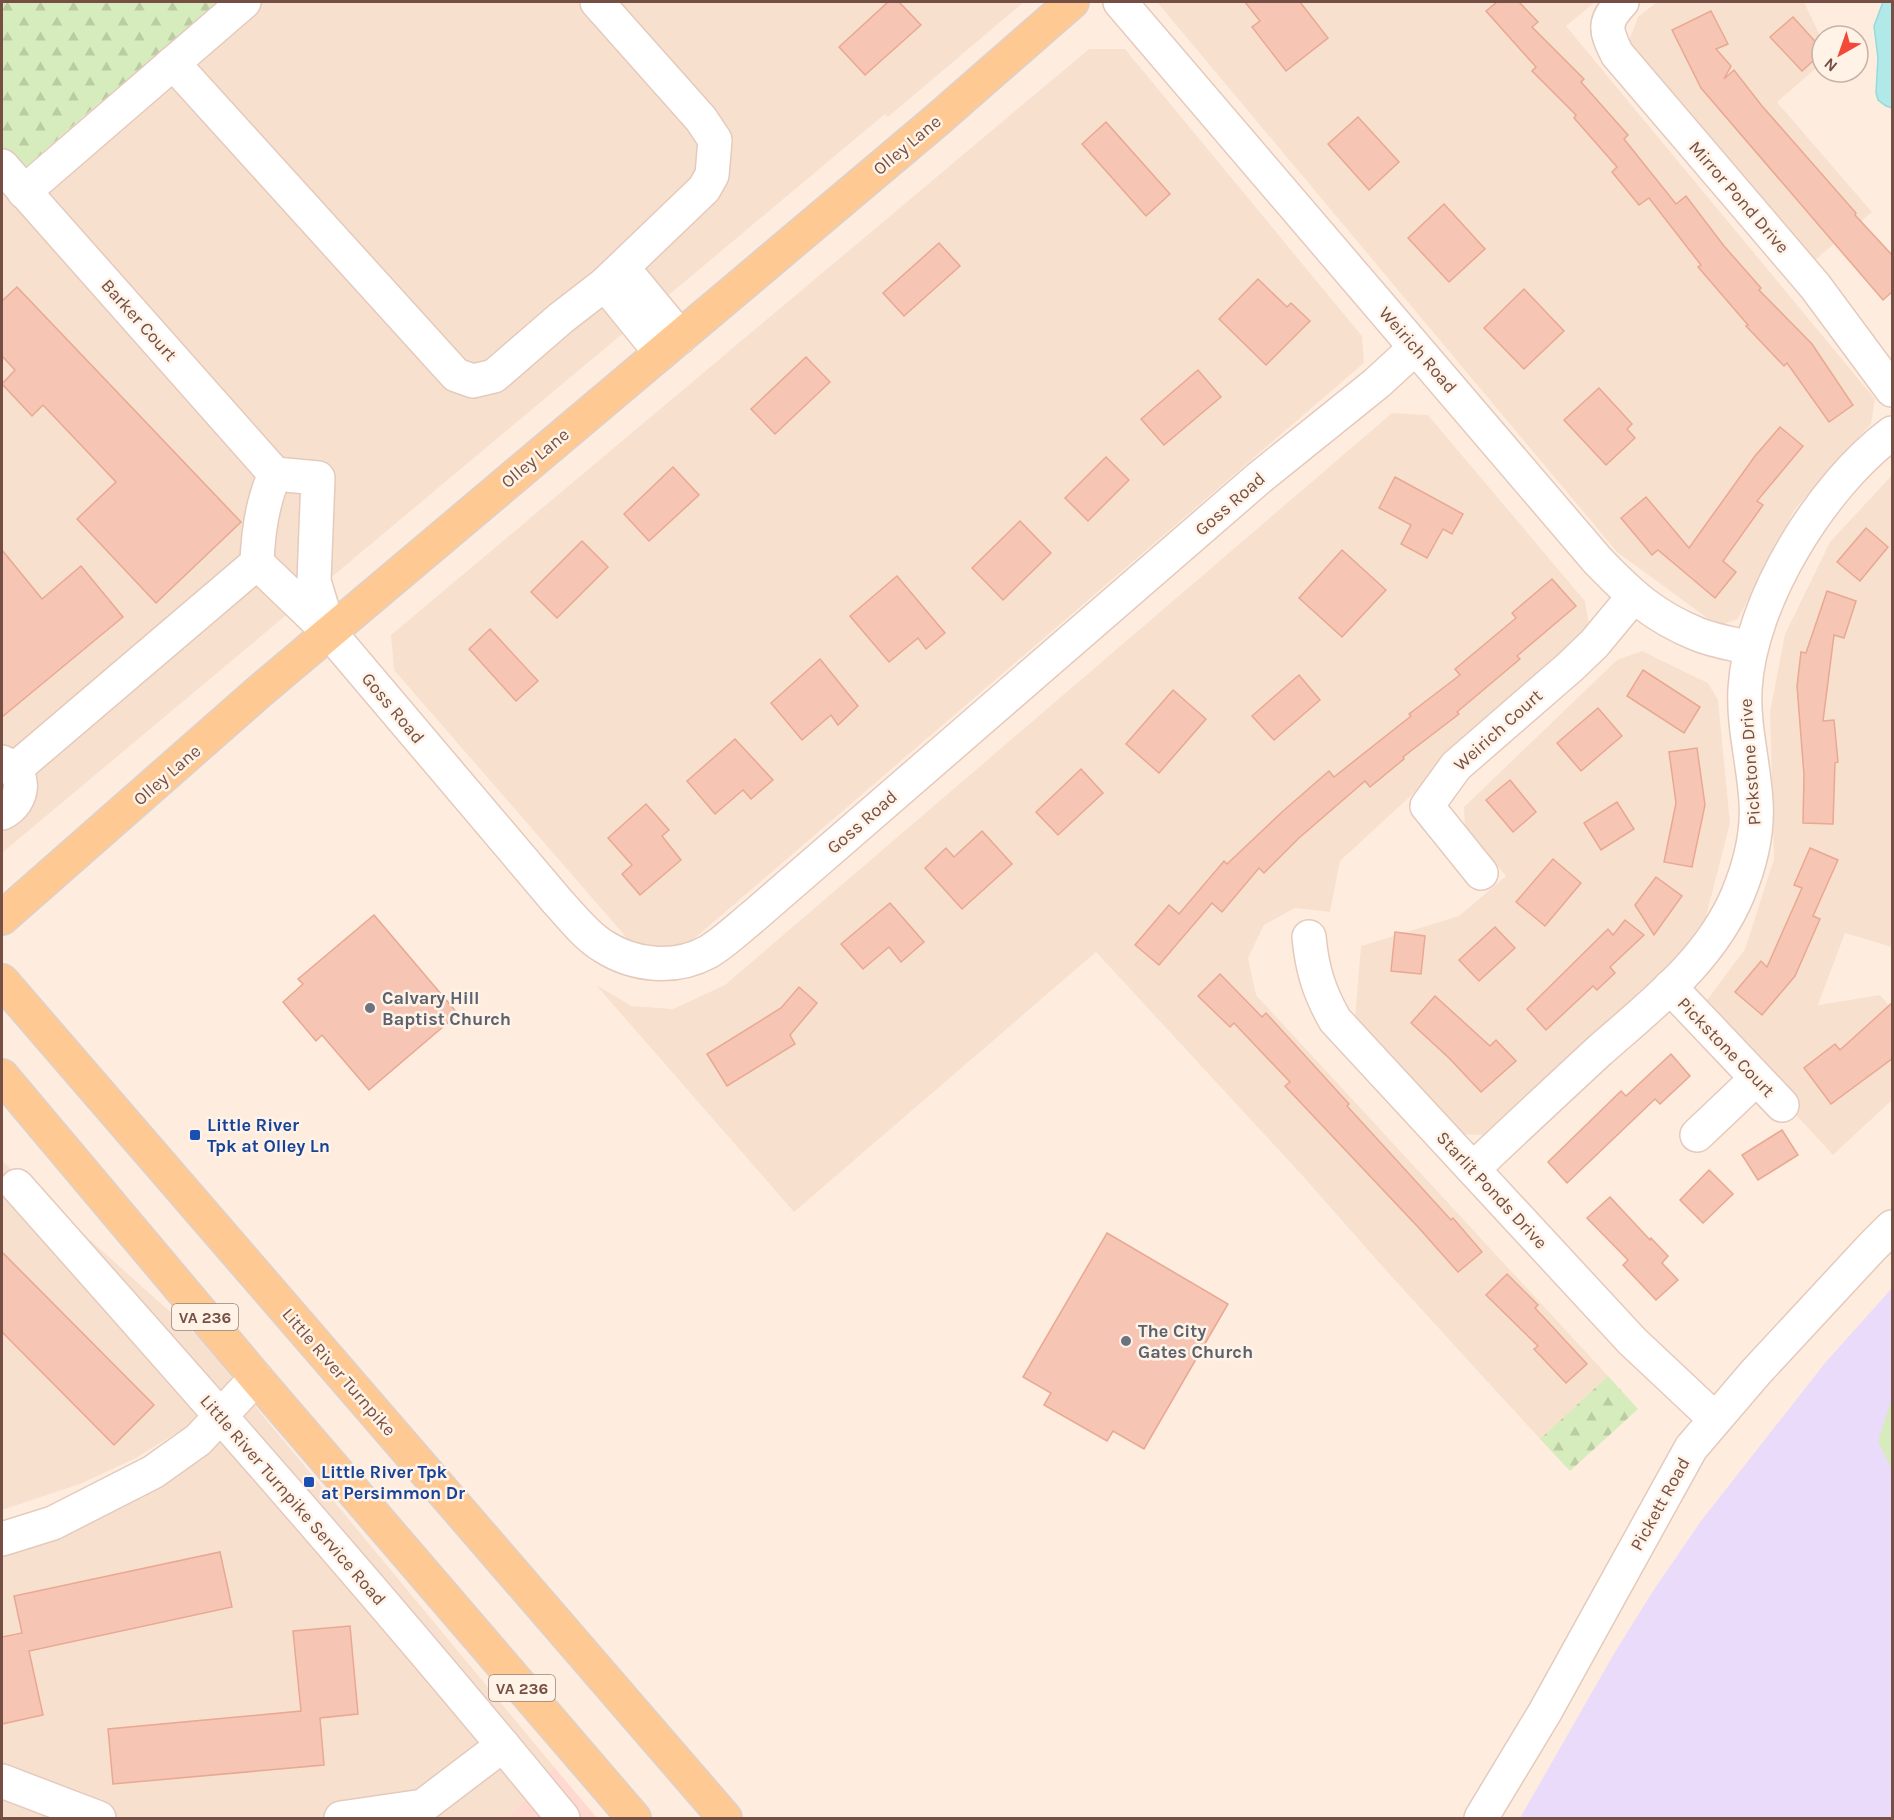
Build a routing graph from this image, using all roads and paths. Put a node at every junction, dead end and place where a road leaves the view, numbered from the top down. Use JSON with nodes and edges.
{"nodes":[{"id":1,"x":244,"y":2,"type":"edge"},
{"id":2,"x":597,"y":2,"type":"edge"},
{"id":3,"x":1072,"y":2,"type":"edge"},
{"id":4,"x":1120,"y":2,"type":"edge"},
{"id":5,"x":1622,"y":2,"type":"edge"},
{"id":6,"x":173,"y":63,"type":"junction"},
{"id":7,"x":2,"y":166,"type":"edge"},
{"id":8,"x":24,"y":192,"type":"junction"},
{"id":9,"x":614,"y":276,"type":"junction"},
{"id":10,"x":670,"y":345,"type":"junction"},
{"id":11,"x":1415,"y":348,"type":"junction"},
{"id":12,"x":1893,"y":390,"type":"edge"},
{"id":13,"x":1893,"y":433,"type":"edge"},
{"id":14,"x":275,"y":474,"type":"junction"},
{"id":15,"x":257,"y":563,"type":"junction"},
{"id":16,"x":1633,"y":597,"type":"junction"},
{"id":17,"x":330,"y":633,"type":"junction"},
{"id":18,"x":1751,"y":648,"type":"junction"},
{"id":19,"x":8,"y":766,"type":"edge"},
{"id":20,"x":2,"y":813,"type":"edge"},
{"id":21,"x":1481,"y":873,"type":"dead end"},
{"id":22,"x":2,"y":918,"type":"edge"},
{"id":23,"x":1309,"y":937,"type":"dead end"},
{"id":24,"x":2,"y":981,"type":"edge"},
{"id":25,"x":1670,"y":987,"type":"junction"},
{"id":26,"x":2,"y":1076,"type":"edge"},
{"id":27,"x":1756,"y":1079,"type":"junction"},
{"id":28,"x":1782,"y":1106,"type":"dead end"},
{"id":29,"x":1697,"y":1135,"type":"dead end"},
{"id":30,"x":1473,"y":1170,"type":"junction"},
{"id":31,"x":17,"y":1186,"type":"dead end"},
{"id":32,"x":1893,"y":1227,"type":"edge"},
{"id":33,"x":256,"y":1378,"type":"junction"},
{"id":34,"x":221,"y":1415,"type":"junction"},
{"id":35,"x":1715,"y":1419,"type":"junction"},
{"id":36,"x":2,"y":1539,"type":"edge"},
{"id":37,"x":503,"y":1745,"type":"junction"},
{"id":38,"x":2,"y":1780,"type":"edge"},
{"id":39,"x":99,"y":1818,"type":"edge"},
{"id":40,"x":341,"y":1818,"type":"edge"},
{"id":41,"x":563,"y":1818,"type":"edge"},
{"id":42,"x":634,"y":1818,"type":"edge"},
{"id":43,"x":725,"y":1818,"type":"edge"},
{"id":44,"x":1481,"y":1818,"type":"edge"}],
"edges":[{"from":1,"to":6,"type":"street"},
{"from":2,"to":9,"type":"street"},
{"from":3,"to":10,"type":"main road","name":"Olley Lane"},
{"from":4,"to":11,"type":"street","name":"Weirich Road"},
{"from":5,"to":12,"type":"street","name":"Mirror Pond Drive"},
{"from":6,"to":8,"type":"street"},
{"from":6,"to":9,"type":"street"},
{"from":7,"to":8,"type":"street","name":"Barker Court"},
{"from":8,"to":14,"type":"street","name":"Barker Court"},
{"from":9,"to":10,"type":"street"},
{"from":10,"to":17,"type":"main road","name":"Olley Lane"},
{"from":11,"to":16,"type":"street","name":"Weirich Road"},
{"from":11,"to":17,"type":"street","name":"Goss Road"},
{"from":13,"to":18,"type":"street","name":"Pickstone Drive"},
{"from":14,"to":15,"type":"street"},
{"from":14,"to":17,"type":"street"},
{"from":15,"to":17,"type":"street"},
{"from":15,"to":19,"type":"street"},
{"from":16,"to":18,"type":"street","name":"Weirich Road"},
{"from":16,"to":21,"type":"street","name":"Weirich Court"},
{"from":17,"to":22,"type":"main road","name":"Olley Lane"},
{"from":18,"to":25,"type":"street","name":"Pickstone Drive"},
{"from":19,"to":20,"type":"street"},
{"from":23,"to":30,"type":"street","name":"Starlit Ponds Drive"},
{"from":24,"to":43,"type":"main road","name":"Little River Turnpike"},
{"from":25,"to":27,"type":"street","name":"Pickstone Court"},
{"from":25,"to":30,"type":"street","name":"Pickstone Drive"},
{"from":26,"to":33,"type":"main road","number":"VA 236"},
{"from":27,"to":28,"type":"street","name":"Pickstone Court"},
{"from":27,"to":29,"type":"street"},
{"from":30,"to":35,"type":"street","name":"Starlit Ponds Drive"},
{"from":31,"to":34,"type":"street","name":"Little River Turnpike Service Road"},
{"from":32,"to":35,"type":"street","name":"Pickett Road"},
{"from":33,"to":34,"type":"street"},
{"from":33,"to":42,"type":"main road","number":"VA 236"},
{"from":34,"to":36,"type":"street"},
{"from":34,"to":37,"type":"street","name":"Little River Turnpike Service Road"},
{"from":35,"to":44,"type":"street","name":"Pickett Road"},
{"from":37,"to":40,"type":"street"},
{"from":37,"to":41,"type":"street","name":"Little River Turnpike Service Road"},
{"from":38,"to":39,"type":"street"}]}
